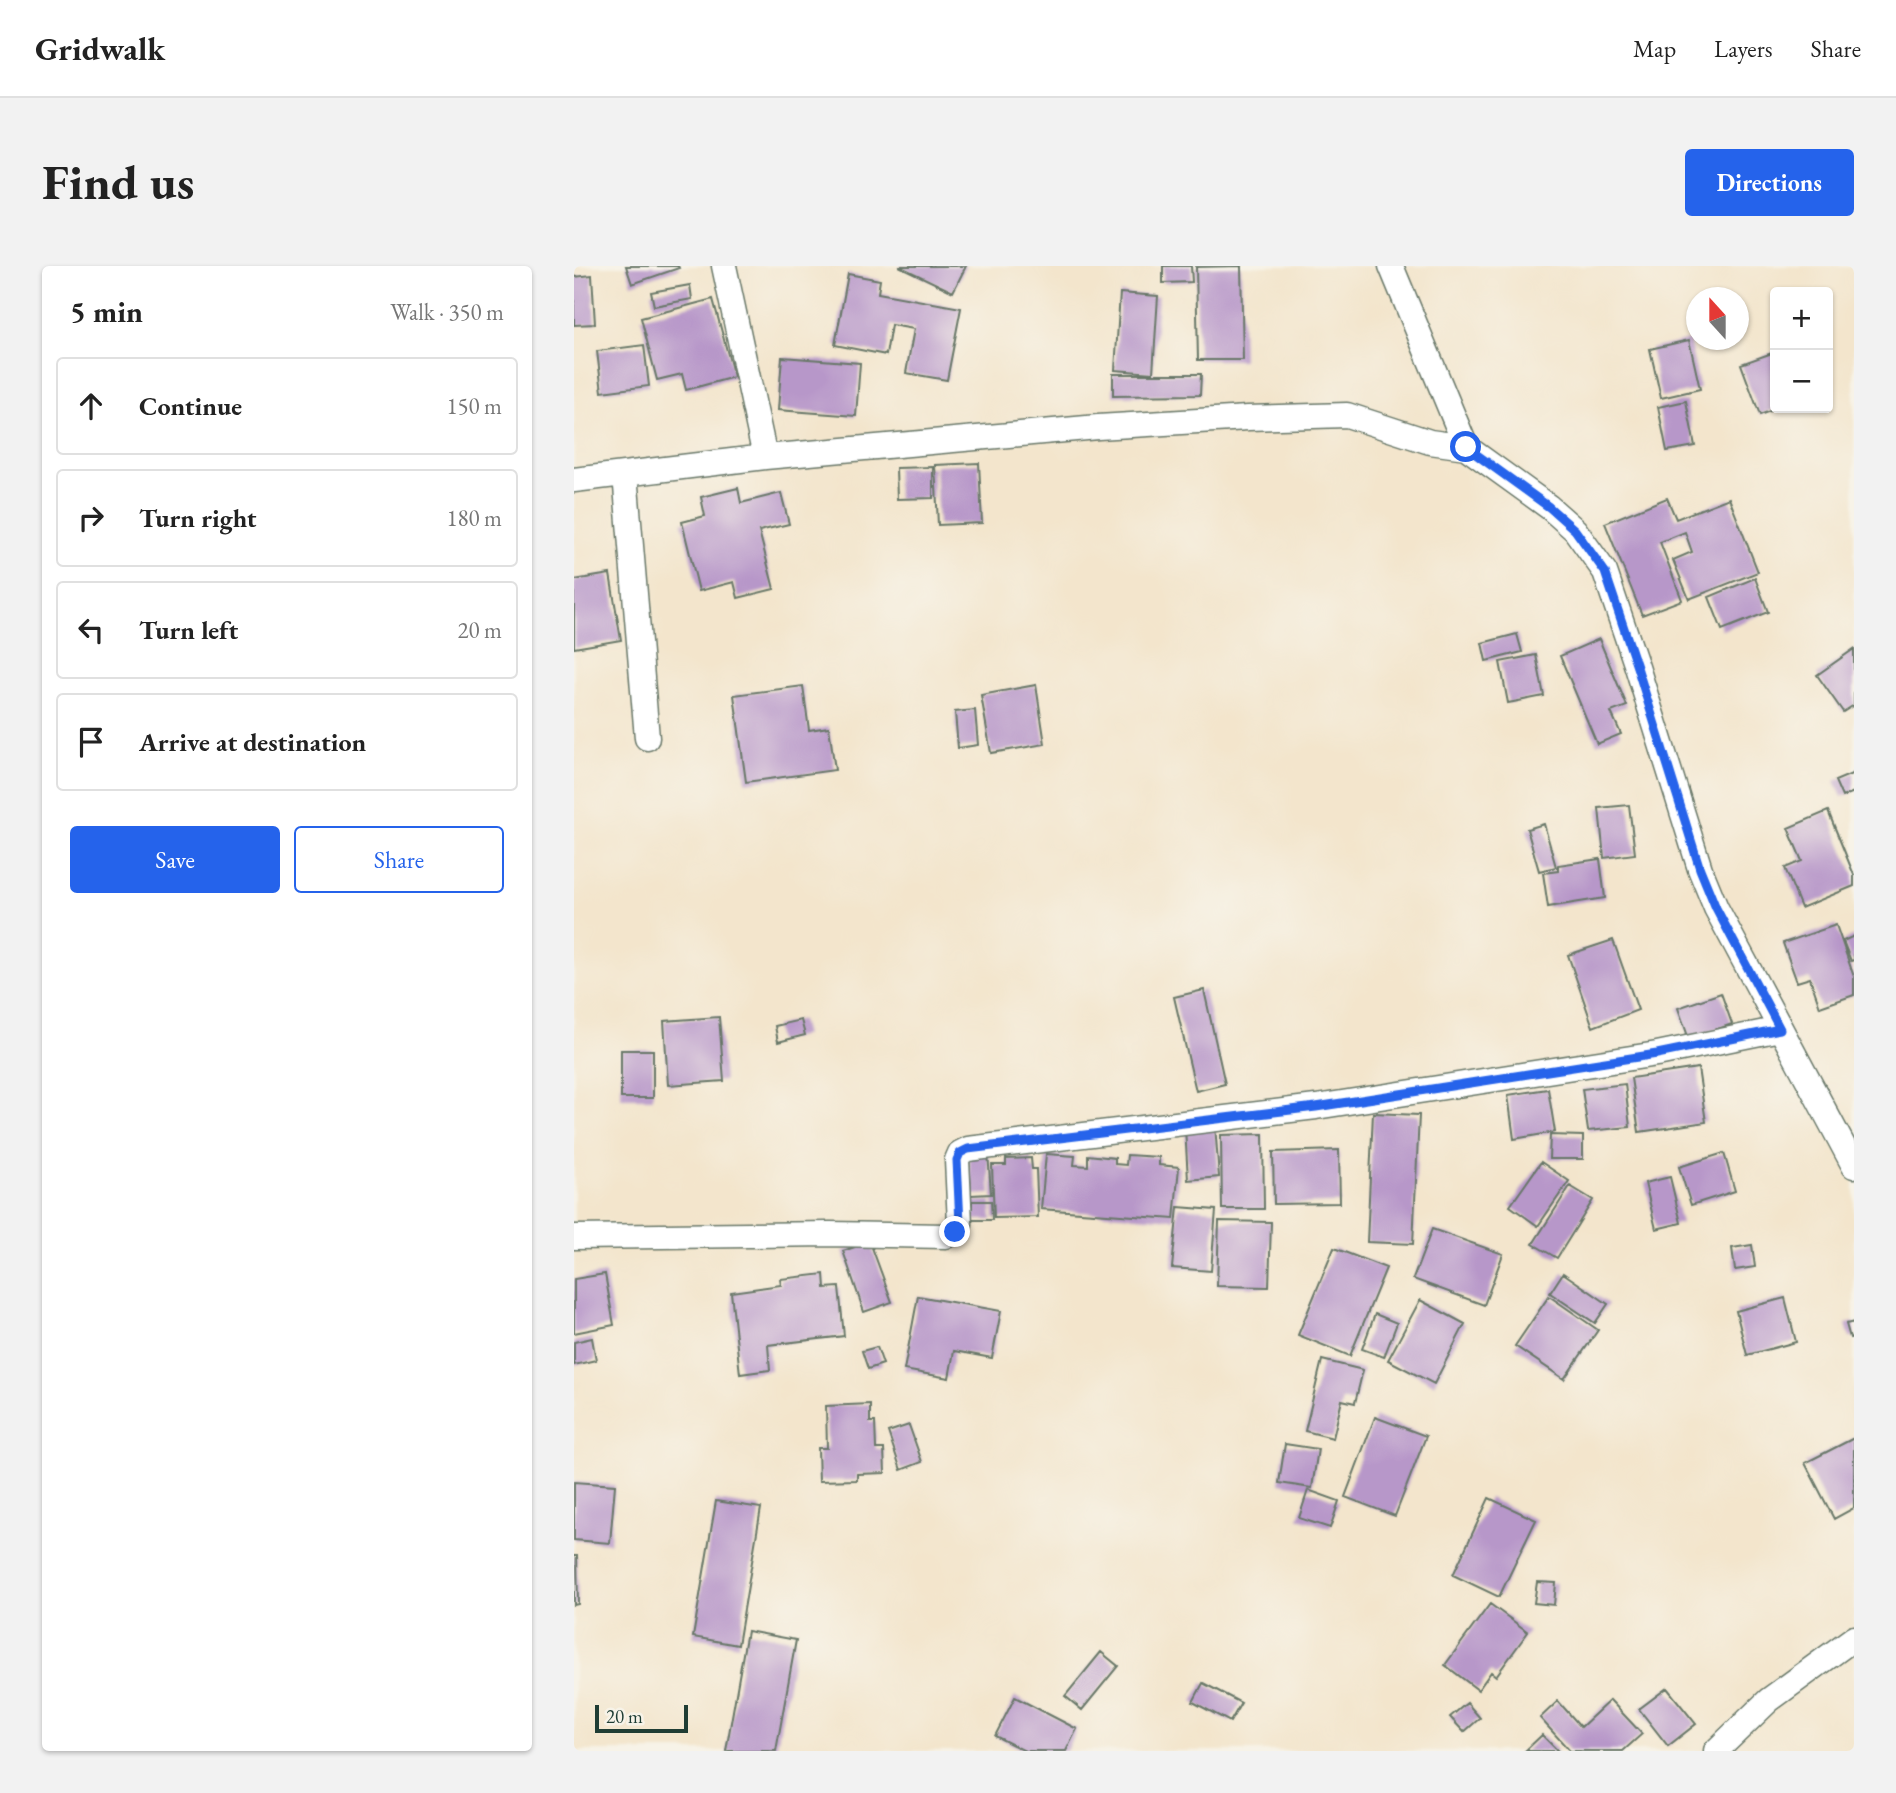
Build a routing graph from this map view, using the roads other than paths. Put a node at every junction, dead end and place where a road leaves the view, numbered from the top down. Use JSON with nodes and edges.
{"nodes":[{"id":1,"x":724,"y":266,"type":"edge"},
{"id":2,"x":1391,"y":266,"type":"edge"},
{"id":3,"x":1466,"y":447,"type":"junction"},
{"id":4,"x":765,"y":457,"type":"junction"},
{"id":5,"x":625,"y":474,"type":"junction"},
{"id":6,"x":574,"y":480,"type":"edge"},
{"id":7,"x":647,"y":738,"type":"dead end"},
{"id":8,"x":1780,"y":1029,"type":"junction"},
{"id":9,"x":1854,"y":1166,"type":"edge"},
{"id":10,"x":574,"y":1237,"type":"edge"},
{"id":11,"x":1854,"y":1638,"type":"edge"},
{"id":12,"x":1716,"y":1751,"type":"edge"}],
"edges":[{"from":1,"to":4,"type":"street"},
{"from":2,"to":3,"type":"street"},
{"from":3,"to":4,"type":"street"},
{"from":3,"to":8,"type":"street"},
{"from":4,"to":5,"type":"street"},
{"from":5,"to":6,"type":"street"},
{"from":5,"to":7,"type":"street"},
{"from":8,"to":9,"type":"street"},
{"from":8,"to":10,"type":"street"},
{"from":11,"to":12,"type":"street"}]}
